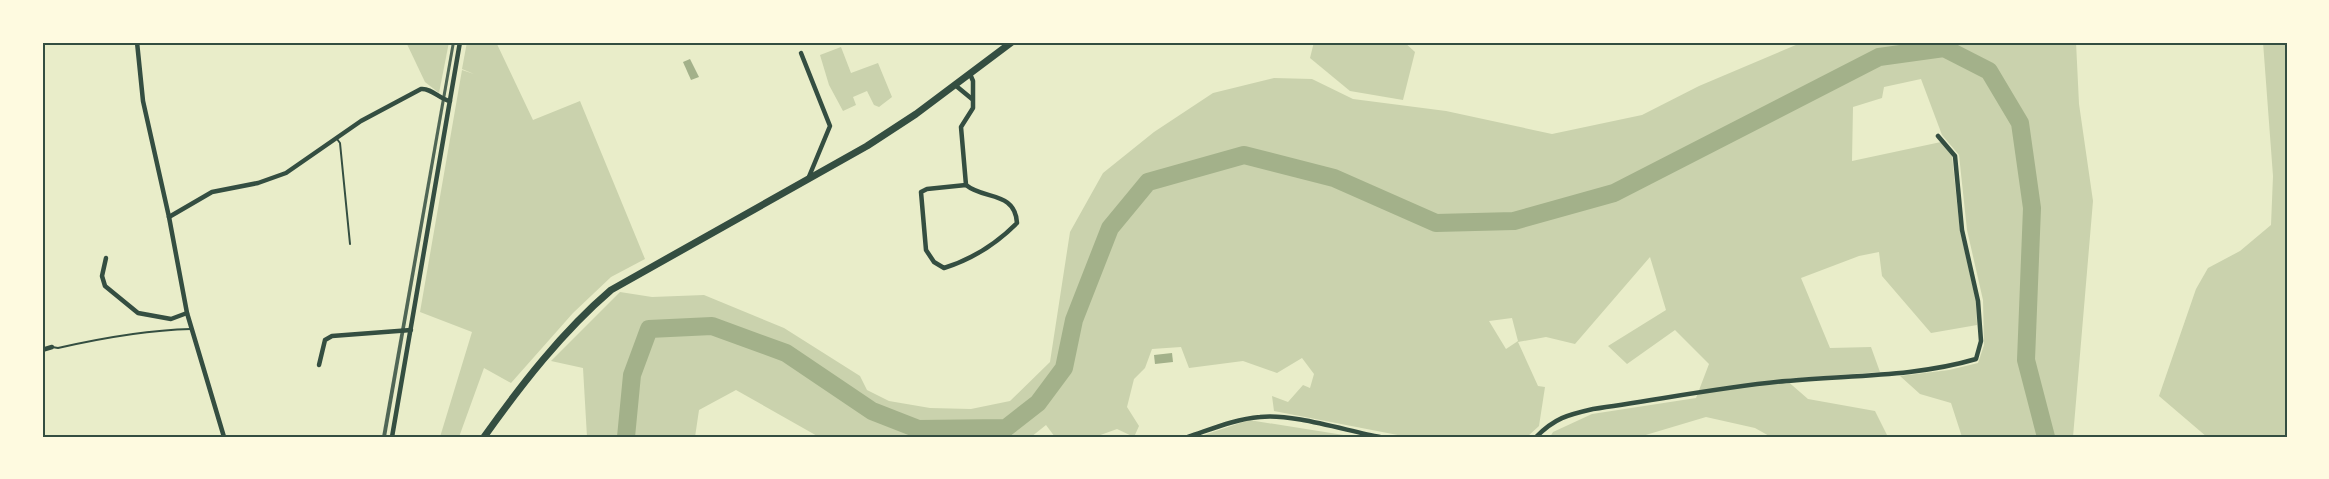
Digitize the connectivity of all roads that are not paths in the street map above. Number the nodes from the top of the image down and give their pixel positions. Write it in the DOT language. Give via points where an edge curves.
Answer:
graph roads {
  1 [pos="137,42"];
  2 [pos="460,42"];
  3 [pos="1012,42"];
  4 [pos="801,53"];
  5 [pos="970,74"];
  6 [pos="955,85"];
  7 [pos="972,99"];
  8 [pos="450,101"];
  9 [pos="1938,136"];
  10 [pos="337,139"];
  11 [pos="808,178"];
  12 [pos="966,185"];
  13 [pos="169,217"];
  14 [pos="350,244"];
  15 [pos="106,258"];
  16 [pos="187,313"];
  17 [pos="192,329"];
  18 [pos="411,330"];
  19 [pos="52,347"];
  20 [pos="42,350"];
  21 [pos="319,365"];
  22 [pos="224,437"];
  23 [pos="392,437"];
  24 [pos="484,437"];
  25 [pos="1188,437"];
  26 [pos="1380,437"];
  27 [pos="1536,437"];
  1 -- 13 [label="street" via="143,101"];
  2 -- 8 [label="street"];
  3 -- 5 [label="main road"];
  4 -- 11 [label="street" via="830,126"];
  5 -- 6 [label="main road"];
  5 -- 7 [label="street" via="974,81"];
  6 -- 7 [label="street"];
  6 -- 11 [label="main road" via="867,146"];
  7 -- 12 [label="street" via="971,112 961,127"];
  8 -- 10 [label="street" via="428,88 421,89 367,117"];
  8 -- 18 [label="street"];
  9 -- 27 [label="street" via="1955,156 1962,230 1978,301 1981,341 1976,359 1950,367 1785,381 1593,409 1562,416"];
  10 -- 13 [label="street" via="286,173 212,192"];
  10 -- 14 [label="lane"];
  11 -- 24 [label="main road" via="611,290 545,359"];
  12 -- 12 [label="street" via="921,192 926,250 944,268 964,262 1002,238 1017,222 1016,212 1008,202"];
  13 -- 16 [label="street"];
  15 -- 16 [label="street" via="102,276 105,286 138,313 171,319"];
  16 -- 17 [label="street"];
  17 -- 19 [label="lane"];
  17 -- 22 [label="street"];
  18 -- 21 [label="street" via="332,336 325,340"];
  18 -- 23 [label="street"];
  19 -- 20 [label="street"];
  25 -- 26 [label="street" via="1231,422 1278,416"];
}
